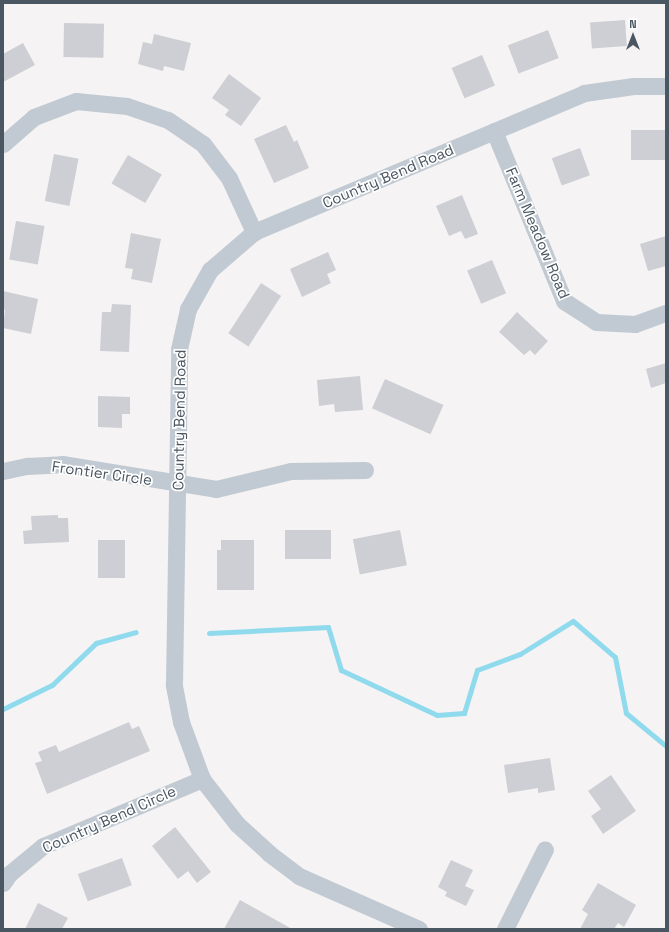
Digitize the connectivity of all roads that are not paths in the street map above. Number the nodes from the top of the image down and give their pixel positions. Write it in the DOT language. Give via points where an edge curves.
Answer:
graph roads {
  1 [pos="666,86"];
  2 [pos="494,132"];
  3 [pos="3,144"];
  4 [pos="254,232"];
  5 [pos="666,313"];
  6 [pos="365,470"];
  7 [pos="3,471"];
  8 [pos="177,485"];
  9 [pos="202,779"];
  10 [pos="544,849"];
  11 [pos="3,883"];
  12 [pos="419,929"];
  13 [pos="504,929"];
  1 -- 2 [label="street, Country Bend Road" via="634,86 584,93"];
  2 -- 4 [label="street, Country Bend Road"];
  2 -- 5 [label="street, Farm Meadow Road" via="564,301 596,322 635,324"];
  3 -- 4 [label="street" via="34,117 76,101 127,106 168,120 203,144 229,178"];
  4 -- 8 [label="street, Country Bend Road" via="210,270 188,309 179,350"];
  6 -- 8 [label="street, Frontier Circle" via="291,471 216,489"];
  7 -- 8 [label="street, Frontier Circle" via="28,466 62,464"];
  8 -- 9 [label="street, Country Bend Road" via="174,685 182,722"];
  9 -- 11 [label="street, Country Bend Circle" via="43,846 9,874"];
  9 -- 12 [label="street, Country Bend Road" via="237,824 299,876"];
  10 -- 13 [label="street"];
}
